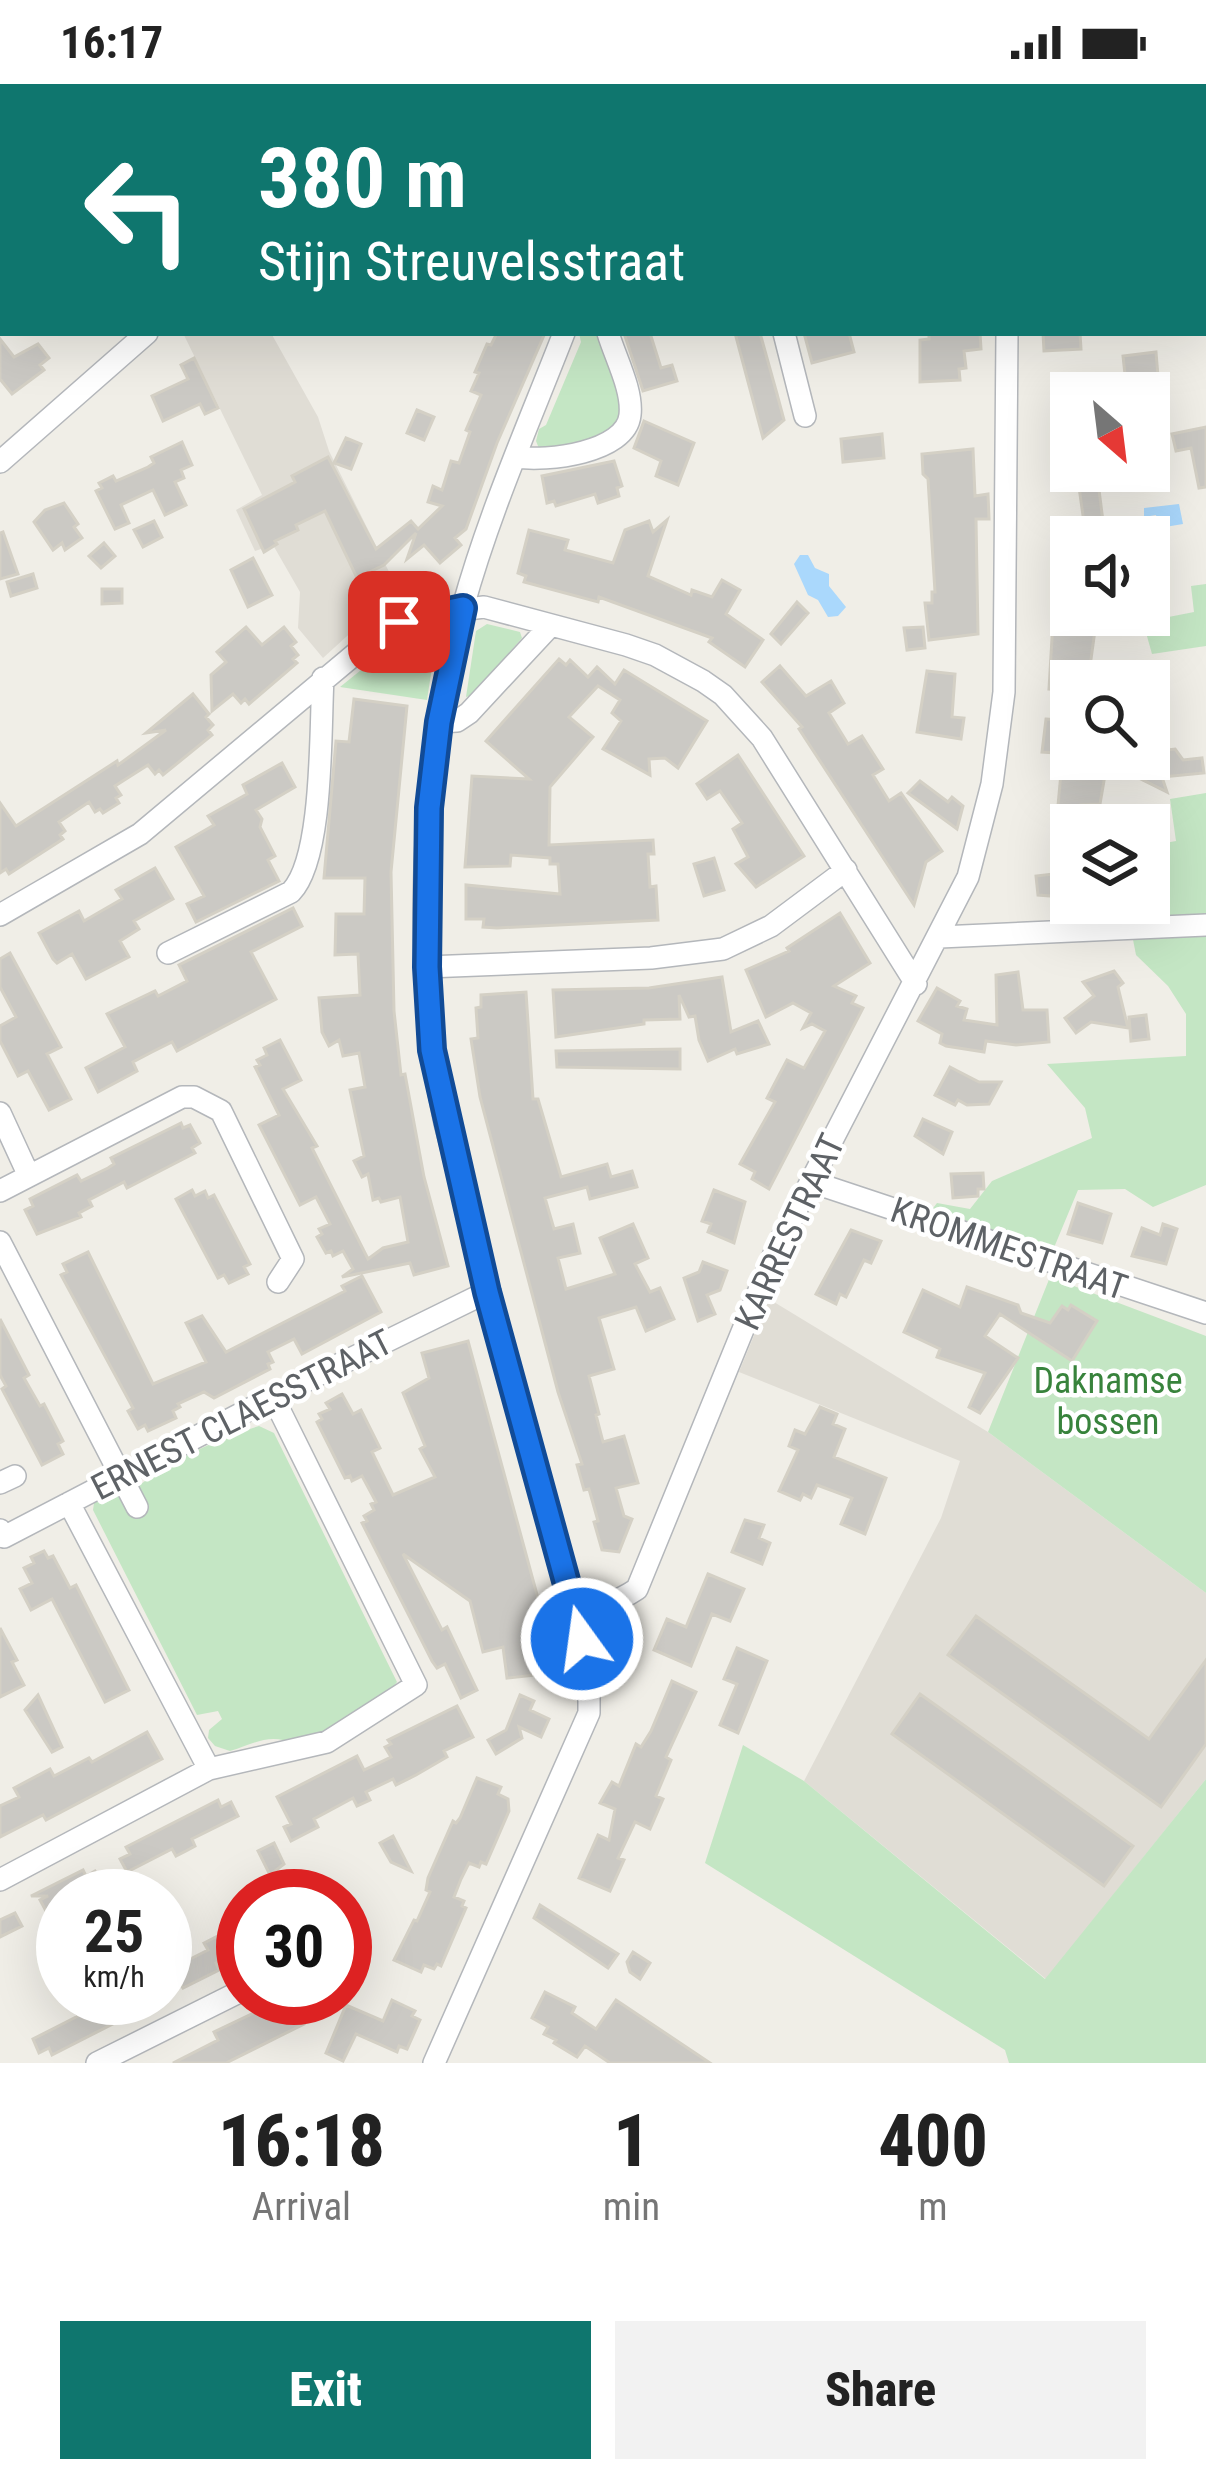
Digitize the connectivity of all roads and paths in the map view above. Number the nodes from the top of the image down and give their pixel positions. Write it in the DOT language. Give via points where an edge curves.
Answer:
graph roads {
  1 [pos="144,336"];
  2 [pos="563,336"];
  3 [pos="609,336"];
  4 [pos="785,336"];
  5 [pos="1007,336"];
  6 [pos="805,416"];
  7 [pos="515,457"];
  8 [pos="0,463"];
  9 [pos="463,608"];
  10 [pos="550,626"];
  11 [pos="323,678"];
  12 [pos="439,722"];
  13 [pos="846,870"];
  14 [pos="0,915"];
  15 [pos="1206,925"];
  16 [pos="940,938"];
  17 [pos="168,953"];
  18 [pos="427,967"];
  19 [pos="916,984"];
  20 [pos="0,1113"];
  21 [pos="29,1175"];
  22 [pos="812,1182"];
  23 [pos="0,1190"];
  24 [pos="0,1242"];
  25 [pos="278,1282"];
  26 [pos="487,1292"];
  27 [pos="1206,1313"];
  28 [pos="273,1397"];
  29 [pos="121,1476"];
  30 [pos="69,1503"];
  31 [pos="137,1508"];
  32 [pos="0,1530"];
  33 [pos="574,1608"];
  34 [pos="209,1769"];
  35 [pos="0,1880"];
  36 [pos="216,2004"];
  37 [pos="97,2063"];
  38 [pos="434,2063"];
  1 -- 8 [label="street"];
  2 -- 7 [label="street"];
  3 -- 7 [label="street" via="631,408 620,436 560,456"];
  4 -- 6 [label="street"];
  5 -- 16 [label="street, KARRESTRAAT" via="1004,692 968,878"];
  7 -- 9 [label="street"];
  9 -- 10 [label="street"];
  9 -- 11 [label="street" via="399,622"];
  9 -- 12 [label="street"];
  10 -- 12 [label="street" via="469,713"];
  10 -- 13 [label="street" via="655,655 724,695 772,752"];
  11 -- 14 [label="street" via="140,834"];
  11 -- 17 [label="street" via="313,844 302,880"];
  12 -- 18 [label="street"];
  13 -- 18 [label="street" via="771,926 723,949"];
  13 -- 19 [label="street"];
  15 -- 16 [label="street"];
  16 -- 19 [label="street, KARRESTRAAT"];
  18 -- 26 [label="street" via="438,1087"];
  19 -- 22 [label="street, KARRESTRAAT"];
  20 -- 21 [label="street"];
  21 -- 23 [label="street"];
  21 -- 25 [label="street" via="194,1097 221,1112 293,1259"];
  22 -- 27 [label="street, KROMMESTRAAT"];
  22 -- 33 [label="street, KARRESTRAAT" via="776,1249 637,1589 596,1608"];
  24 -- 29 [label="street"];
  26 -- 28 [label="street, ERNEST CLAESSTRAAT"];
  26 -- 33 [label="street"];
  28 -- 29 [label="street, ERNEST CLAESSTRAAT"];
  28 -- 34 [label="street" via="416,1685 327,1742"];
  29 -- 30 [label="street, ERNEST CLAESSTRAAT"];
  29 -- 31 [label="street"];
  30 -- 32 [label="street, ERNEST CLAESSTRAAT" via="4,1538"];
  30 -- 34 [label="street"];
  33 -- 38 [label="street" via="590,1670 589,1713"];
  34 -- 35 [label="street"];
  36 -- 37 [label="street"];
}
